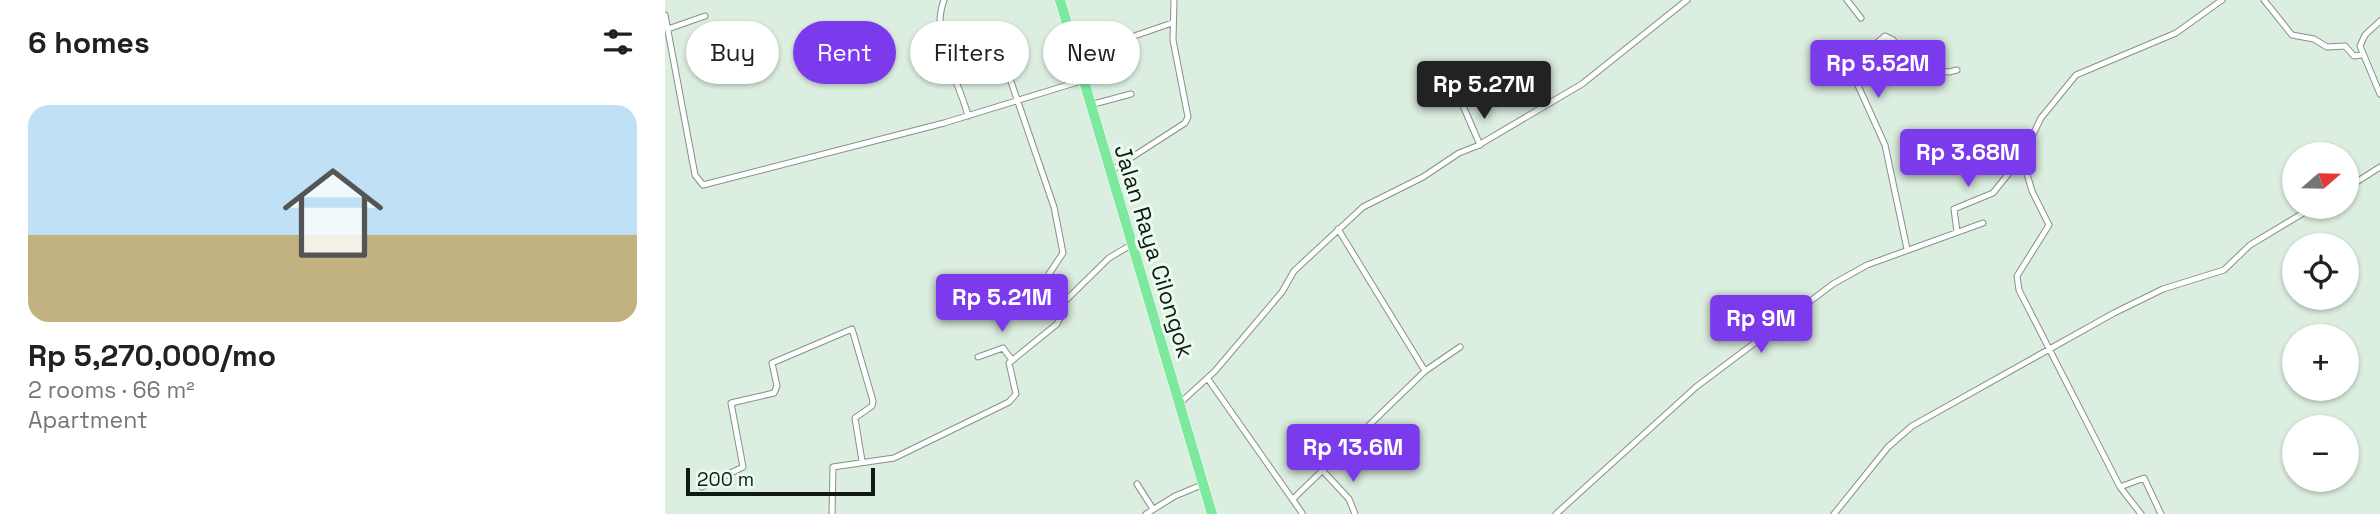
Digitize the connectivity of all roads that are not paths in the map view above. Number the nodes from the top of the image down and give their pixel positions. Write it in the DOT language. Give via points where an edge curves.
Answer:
graph roads {
  1 [pos="944,0"];
  2 [pos="1060,0"];
  3 [pos="1174,0"];
  4 [pos="1687,0"];
  5 [pos="1847,0"];
  6 [pos="2222,0"];
  7 [pos="2264,0"];
  8 [pos="665,15"];
  9 [pos="705,16"];
  10 [pos="1861,18"];
  11 [pos="1065,21"];
  12 [pos="2380,21"];
  13 [pos="1172,23"];
  14 [pos="668,29"];
  15 [pos="1140,34"];
  16 [pos="2361,55"];
  17 [pos="1957,69"];
  18 [pos="1014,84"];
  19 [pos="1069,84"];
  20 [pos="1082,84"];
  21 [pos="1131,94"];
  22 [pos="2380,94"];
  23 [pos="1020,101"];
  24 [pos="1089,106"];
  25 [pos="1464,108"];
  26 [pos="968,116"];
  27 [pos="1480,145"];
  28 [pos="2022,157"];
  29 [pos="2380,167"];
  30 [pos="1109,172"];
  31 [pos="2359,180"];
  32 [pos="2294,219"];
  33 [pos="1983,223"];
  34 [pos="1338,229"];
  35 [pos="1957,232"];
  36 [pos="1131,245"];
  37 [pos="1907,249"];
  38 [pos="1062,304"];
  39 [pos="1460,347"];
  40 [pos="2047,348"];
  41 [pos="978,357"];
  42 [pos="1012,360"];
  43 [pos="1425,371"];
  44 [pos="1208,379"];
  45 [pos="1180,403"];
  46 [pos="862,461"];
  47 [pos="1324,472"];
  48 [pos="1137,484"];
  49 [pos="1204,484"];
  50 [pos="702,486"];
  51 [pos="2120,487"];
  52 [pos="1293,499"];
  53 [pos="1153,509"];
  54 [pos="1302,513"];
  55 [pos="832,514"];
  56 [pos="1146,514"];
  57 [pos="1212,514"];
  58 [pos="1355,514"];
  59 [pos="1556,514"];
  60 [pos="1834,514"];
  61 [pos="2141,514"];
  62 [pos="2161,514"];
  1 -- 26 [label="street" via="940,33"];
  2 -- 11 [label="highway, Jalan Raya Cilongok"];
  3 -- 13 [label="street"];
  4 -- 27 [label="street" via="1581,84"];
  5 -- 10 [label="street"];
  6 -- 28 [label="street" via="2176,33 2076,75 2041,118"];
  7 -- 16 [label="street" via="2292,35 2327,47 2344,46 2354,56"];
  8 -- 14 [label="street"];
  9 -- 14 [label="street"];
  12 -- 16 [label="street" via="2365,35"];
  13 -- 15 [label="street"];
  13 -- 30 [label="street" via="1188,117"];
  14 -- 26 [label="street" via="695,175 703,185"];
  16 -- 22 [label="street"];
  17 -- 37 [label="street" via="1911,67 1885,36 1854,62 1851,70 1885,145"];
  18 -- 23 [label="street"];
  19 -- 23 [label="street"];
  20 -- 24 [label="highway, Jalan Raya Cilongok"];
  21 -- 24 [label="street"];
  23 -- 26 [label="street"];
  23 -- 38 [label="street" via="1054,207 1063,256 1049,274"];
  24 -- 30 [label="highway, Jalan Raya Cilongok"];
  25 -- 27 [label="street"];
  27 -- 34 [label="street" via="1363,207"];
  28 -- 35 [label="street" via="1993,193 1954,209"];
  28 -- 40 [label="street" via="2049,225 2016,283"];
  29 -- 31 [label="street"];
  30 -- 36 [label="highway, Jalan Raya Cilongok"];
  32 -- 40 [label="street" via="2250,246 2224,270 2163,289"];
  33 -- 35 [label="street"];
  34 -- 43 [label="street"];
  34 -- 44 [label="street" via="1294,271 1282,292"];
  35 -- 37 [label="street"];
  36 -- 38 [label="street" via="1109,258"];
  36 -- 45 [label="highway, Jalan Raya Cilongok"];
  37 -- 59 [label="street" via="1841,279 1696,387"];
  38 -- 42 [label="street" via="1057,324"];
  39 -- 43 [label="street"];
  40 -- 51 [label="street"];
  40 -- 60 [label="street" via="1912,426 1888,447"];
  41 -- 42 [label="street" via="1003,348"];
  42 -- 46 [label="street" via="1009,366 1016,394 1009,402 894,458"];
  43 -- 47 [label="street"];
  44 -- 45 [label="street"];
  44 -- 52 [label="street"];
  45 -- 49 [label="highway, Jalan Raya Cilongok"];
  46 -- 50 [label="street" via="855,418 873,401 852,329 772,363 775,393 731,403 743,467"];
  46 -- 55 [label="street" via="832,468"];
  47 -- 52 [label="street"];
  47 -- 58 [label="street" via="1349,499"];
  48 -- 53 [label="street"];
  49 -- 53 [label="street"];
  49 -- 57 [label="highway, Jalan Raya Cilongok"];
  51 -- 61 [label="street"];
  51 -- 62 [label="street" via="2144,478"];
  52 -- 54 [label="street"];
  53 -- 56 [label="street"];
}
